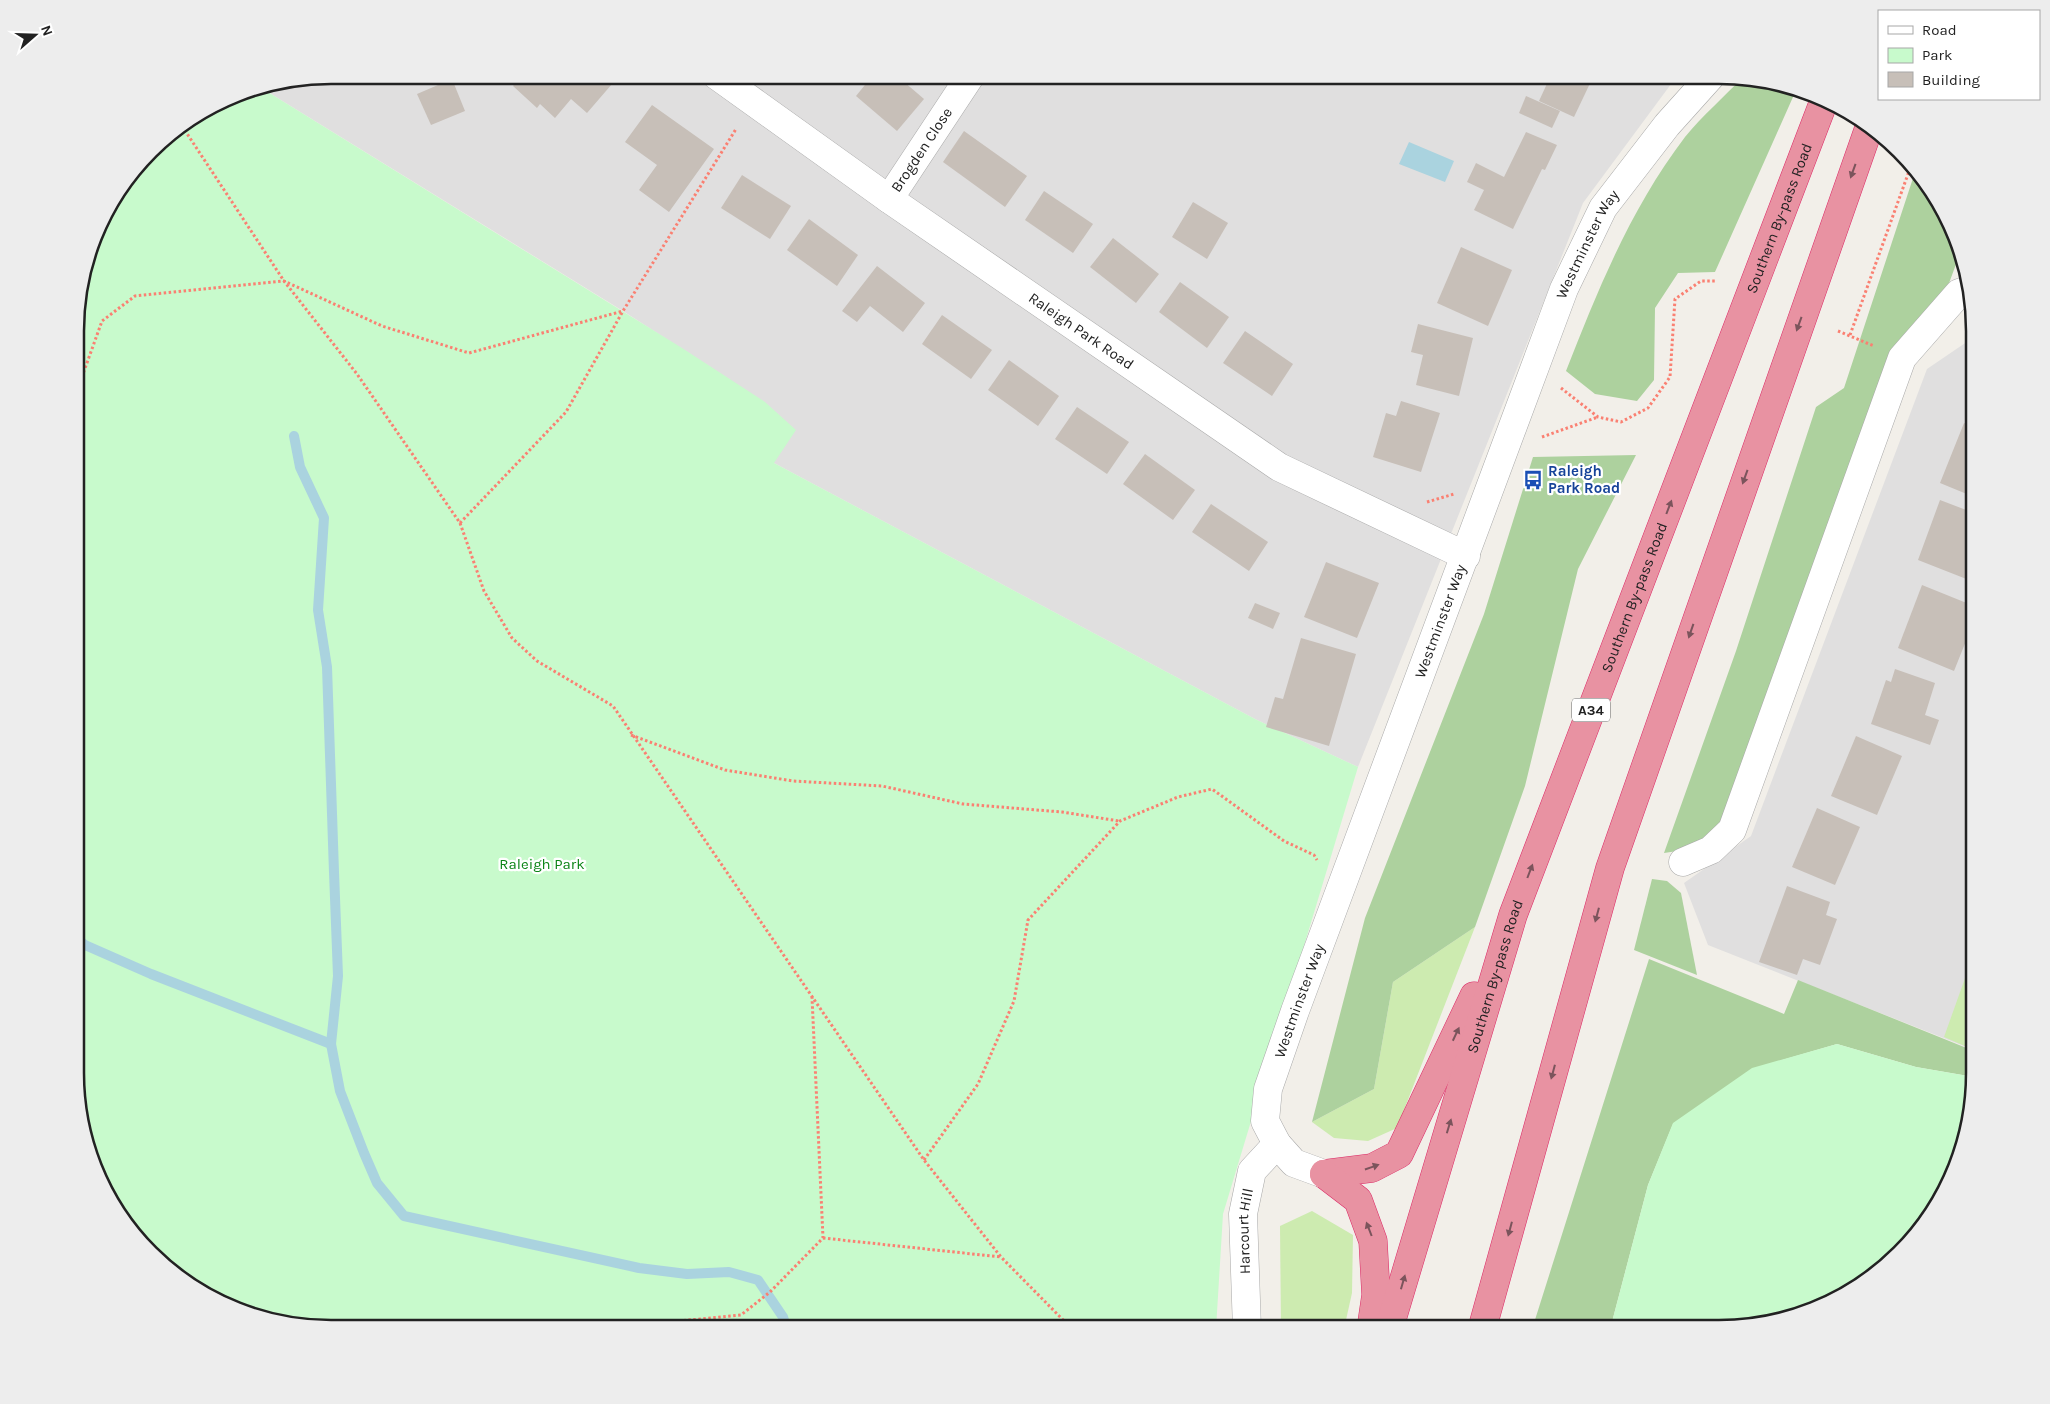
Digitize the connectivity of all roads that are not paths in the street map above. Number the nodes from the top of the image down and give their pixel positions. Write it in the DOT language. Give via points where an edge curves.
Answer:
graph roads {
  1 [pos="728,84"];
  2 [pos="965,84"];
  3 [pos="1704,84"];
  4 [pos="1822,106"];
  5 [pos="1867,133"];
  6 [pos="889,199"];
  7 [pos="1963,292"];
  8 [pos="1466,556"];
  9 [pos="1683,862"];
  10 [pos="1513,916"];
  11 [pos="1277,1144"];
  12 [pos="1324,1174"];
  13 [pos="1248,1320"];
  14 [pos="1372,1320"];
  15 [pos="1392,1320"];
  16 [pos="1486,1320"];
  1 -- 6 [label="street, Raleigh Park Road"];
  2 -- 6 [label="street, Brogden Close"];
  3 -- 8 [label="street, Westminster Way" via="1667,125 1603,208 1564,289"];
  10 -- 4 [label="highway, Southern By-pass Road / A34, one-way"];
  5 -- 16 [label="highway, one-way" via="1610,868"];
  6 -- 8 [label="street, Raleigh Park Road" via="1279,467"];
  7 -- 9 [label="street" via="1902,358 1732,830 1711,850"];
  8 -- 11 [label="street, Westminster Way" via="1268,1089 1265,1121"];
  12 -- 10 [label="highway, one-way" via="1372,1168 1399,1154"];
  15 -- 10 [label="highway, Southern By-pass Road / A34, one-way"];
  11 -- 12 [label="street, Westminster Way" via="1294,1163"];
  11 -- 13 [label="street, Harcourt Hill" via="1252,1171 1243,1214"];
  14 -- 12 [label="highway, one-way" via="1376,1295 1373,1241 1358,1200"];
}
